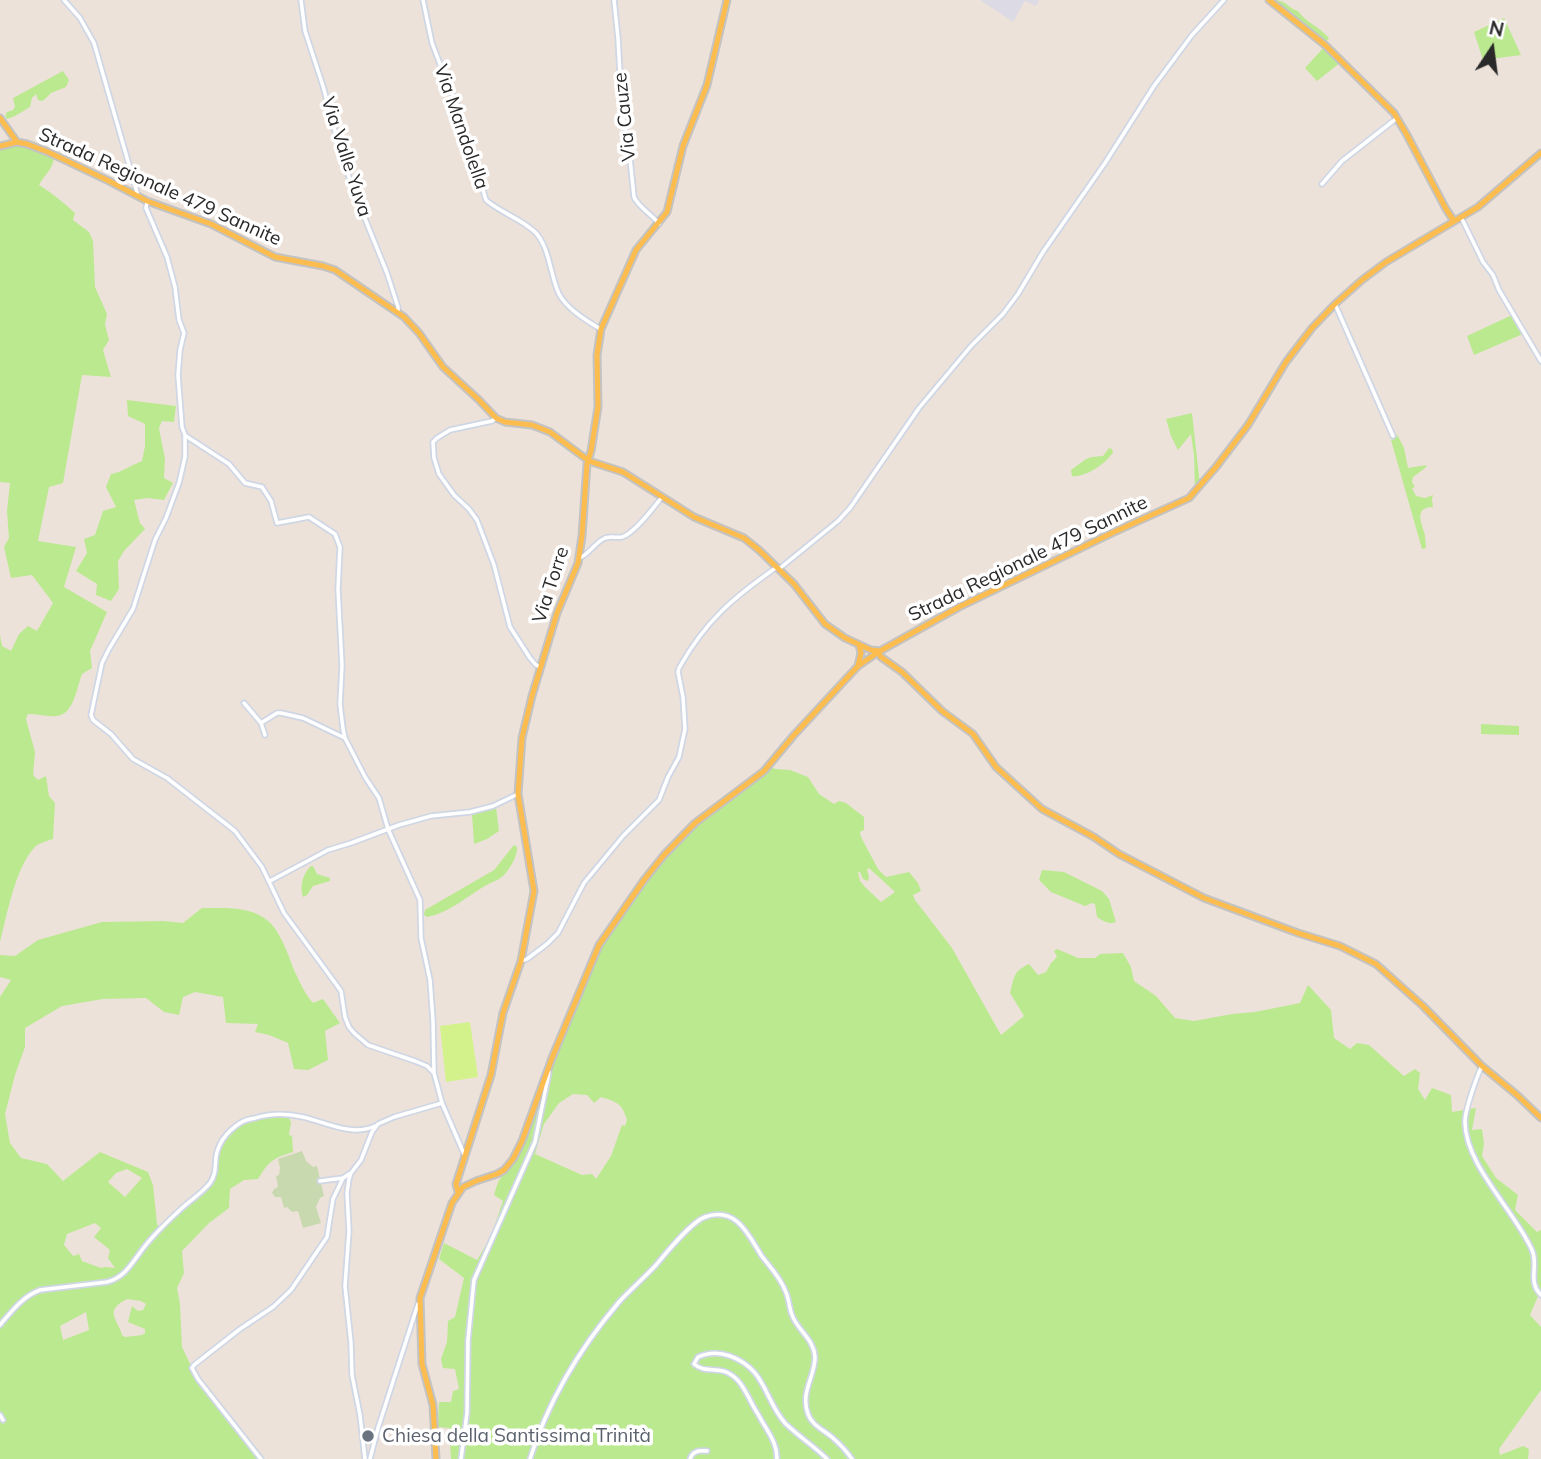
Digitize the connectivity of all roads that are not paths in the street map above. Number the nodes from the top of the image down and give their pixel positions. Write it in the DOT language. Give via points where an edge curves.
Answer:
graph roads {
  1 [pos="64,0"];
  2 [pos="301,0"];
  3 [pos="423,0"];
  4 [pos="614,0"];
  5 [pos="727,0"];
  6 [pos="1224,0"];
  7 [pos="1269,0"];
  8 [pos="0,118"];
  9 [pos="1396,118"];
  10 [pos="17,142"];
  11 [pos="0,146"];
  12 [pos="1541,153"];
  13 [pos="1322,184"];
  14 [pos="137,196"];
  15 [pos="147,201"];
  16 [pos="1461,216"];
  17 [pos="1454,221"];
  18 [pos="659,224"];
  19 [pos="1335,304"];
  20 [pos="398,312"];
  21 [pos="601,329"];
  22 [pos="1541,361"];
  23 [pos="496,418"];
  24 [pos="185,435"];
  25 [pos="1393,436"];
  26 [pos="589,461"];
  27 [pos="662,497"];
  28 [pos="579,559"];
  29 [pos="778,568"];
  30 [pos="859,644"];
  31 [pos="877,651"];
  32 [pos="858,666"];
  33 [pos="541,668"];
  34 [pos="244,703"];
  35 [pos="261,723"];
  36 [pos="265,735"];
  37 [pos="345,738"];
  38 [pos="518,794"];
  39 [pos="388,829"];
  40 [pos="270,881"];
  41 [pos="521,961"];
  42 [pos="1482,1066"];
  43 [pos="547,1070"];
  44 [pos="435,1073"];
  45 [pos="442,1103"];
  46 [pos="1541,1118"];
  47 [pos="375,1126"];
  48 [pos="465,1156"];
  49 [pos="351,1173"];
  50 [pos="343,1178"];
  51 [pos="320,1181"];
  52 [pos="458,1192"];
  53 [pos="1541,1295"];
  54 [pos="420,1298"];
  55 [pos="0,1325"];
  56 [pos="0,1415"];
  57 [pos="3,1420"];
  58 [pos="707,1451"];
  59 [pos="261,1459"];
  60 [pos="368,1459"];
  61 [pos="436,1459"];
  62 [pos="461,1459"];
  63 [pos="530,1459"];
  64 [pos="690,1459"];
  65 [pos="778,1459"];
  66 [pos="827,1459"];
  67 [pos="852,1459"];
  1 -- 14 [label="street" via="94,43"];
  2 -- 20 [label="street, Via Valle Yuva" via="305,31 348,176"];
  3 -- 21 [label="street, Via Mandolella" via="436,55 458,107 486,200 535,233 563,299"];
  4 -- 18 [label="street, Via Cauze" via="634,197"];
  5 -- 18 [label="main road, Via Torre" via="708,85 683,146 667,212"];
  6 -- 29 [label="street" via="1192,34 1154,87 1003,314 919,408 850,508"];
  7 -- 9 [label="main road" via="1325,45"];
  8 -- 10 [label="main road"];
  9 -- 13 [label="street" via="1342,161"];
  9 -- 17 [label="main road"];
  10 -- 11 [label="main road, Strada Regionale 479 Sannite"];
  10 -- 14 [label="main road, Strada Regionale 479 Sannite" via="48,152"];
  12 -- 16 [label="main road, Strada Regionale 479 Sannite"];
  14 -- 15 [label="main road, Strada Regionale 479 Sannite"];
  15 -- 20 [label="main road, Strada Regionale 479 Sannite" via="211,223 275,257 335,270"];
  15 -- 24 [label="street" via="167,257 184,333 178,375"];
  16 -- 17 [label="main road, Strada Regionale 479 Sannite"];
  16 -- 22 [label="street"];
  17 -- 19 [label="main road, Strada Regionale 479 Sannite" via="1386,262"];
  18 -- 21 [label="main road, Via Torre" via="636,250"];
  19 -- 25 [label="street"];
  19 -- 31 [label="main road, Strada Regionale 479 Sannite" via="1286,362 1258,410 1197,492"];
  20 -- 23 [label="main road, Strada Regionale 479 Sannite" via="443,367"];
  21 -- 26 [label="main road, Via Torre" via="598,407"];
  23 -- 26 [label="main road" via="545,429"];
  23 -- 33 [label="street" via="437,438 433,458 439,474 477,520 510,627"];
  24 -- 37 [label="street" via="229,464 245,483 262,487 277,523 309,517 337,537 341,554 340,704"];
  24 -- 40 [label="street" via="183,469 175,496 133,609 102,663 91,715 133,759 167,778 235,831"];
  26 -- 27 [label="main road" via="623,472"];
  26 -- 28 [label="main road, Via Torre"];
  27 -- 28 [label="street" via="627,535 602,540"];
  27 -- 29 [label="main road" via="694,517 744,538"];
  28 -- 33 [label="main road, Via Torre"];
  29 -- 30 [label="main road" via="825,624"];
  29 -- 41 [label="street" via="733,600 702,631 679,668 685,729 680,754 659,800 584,883 558,933"];
  30 -- 31 [label="main road"];
  30 -- 32 [label="main road"];
  31 -- 32 [label="main road, Strada Regionale 479 Sannite"];
  31 -- 42 [label="main road" via="974,734 996,767 1042,809 1204,898 1338,945 1376,964"];
  32 -- 43 [label="main road, Strada Regionale 479 Sannite" via="768,767 695,823 644,880 599,945"];
  33 -- 38 [label="main road, Via Torre" via="524,724"];
  34 -- 35 [label="street"];
  35 -- 36 [label="street"];
  35 -- 37 [label="street" via="281,713"];
  37 -- 39 [label="street" via="379,798"];
  38 -- 39 [label="street" via="493,806 430,816"];
  38 -- 41 [label="main road, Via Torre" via="534,891"];
  39 -- 40 [label="street" via="328,850"];
  39 -- 44 [label="street" via="420,900"];
  40 -- 44 [label="street" via="284,913 341,991 345,1017 354,1033 368,1045"];
  41 -- 48 [label="main road, Via Torre"];
  42 -- 46 [label="main road"];
  42 -- 53 [label="street" via="1464,1121 1469,1147 1531,1247 1535,1290"];
  43 -- 52 [label="main road, Strada Regionale 479 Sannite" via="513,1159 498,1174"];
  43 -- 62 [label="street" via="535,1142 474,1280"];
  44 -- 45 [label="street"];
  45 -- 47 [label="street"];
  45 -- 48 [label="street"];
  47 -- 49 [label="street"];
  47 -- 55 [label="street" via="353,1130 279,1114 241,1122 220,1144 209,1184 165,1223 123,1274 107,1282 34,1292"];
  48 -- 52 [label="main road, Via Torre"];
  49 -- 50 [label="street"];
  49 -- 60 [label="street" via="345,1286 352,1375"];
  50 -- 51 [label="street"];
  50 -- 59 [label="street" via="333,1199 327,1237 291,1290 192,1368"];
  52 -- 54 [label="main road, Via Torre"];
  54 -- 60 [label="street"];
  54 -- 61 [label="main road, Via Torre" via="422,1364 433,1405"];
  56 -- 57 [label="street"];
  58 -- 64 [label="street" via="695,1452"];
  63 -- 67 [label="street" via="549,1409 603,1322 685,1232 713,1215 724,1215 742,1225 784,1287 797,1326 809,1339 815,1356 807,1385 807,1412"];
  65 -- 66 [label="street" via="775,1444 740,1383 724,1371 698,1367 694,1364 698,1357 724,1354 751,1368 783,1420"];
}
